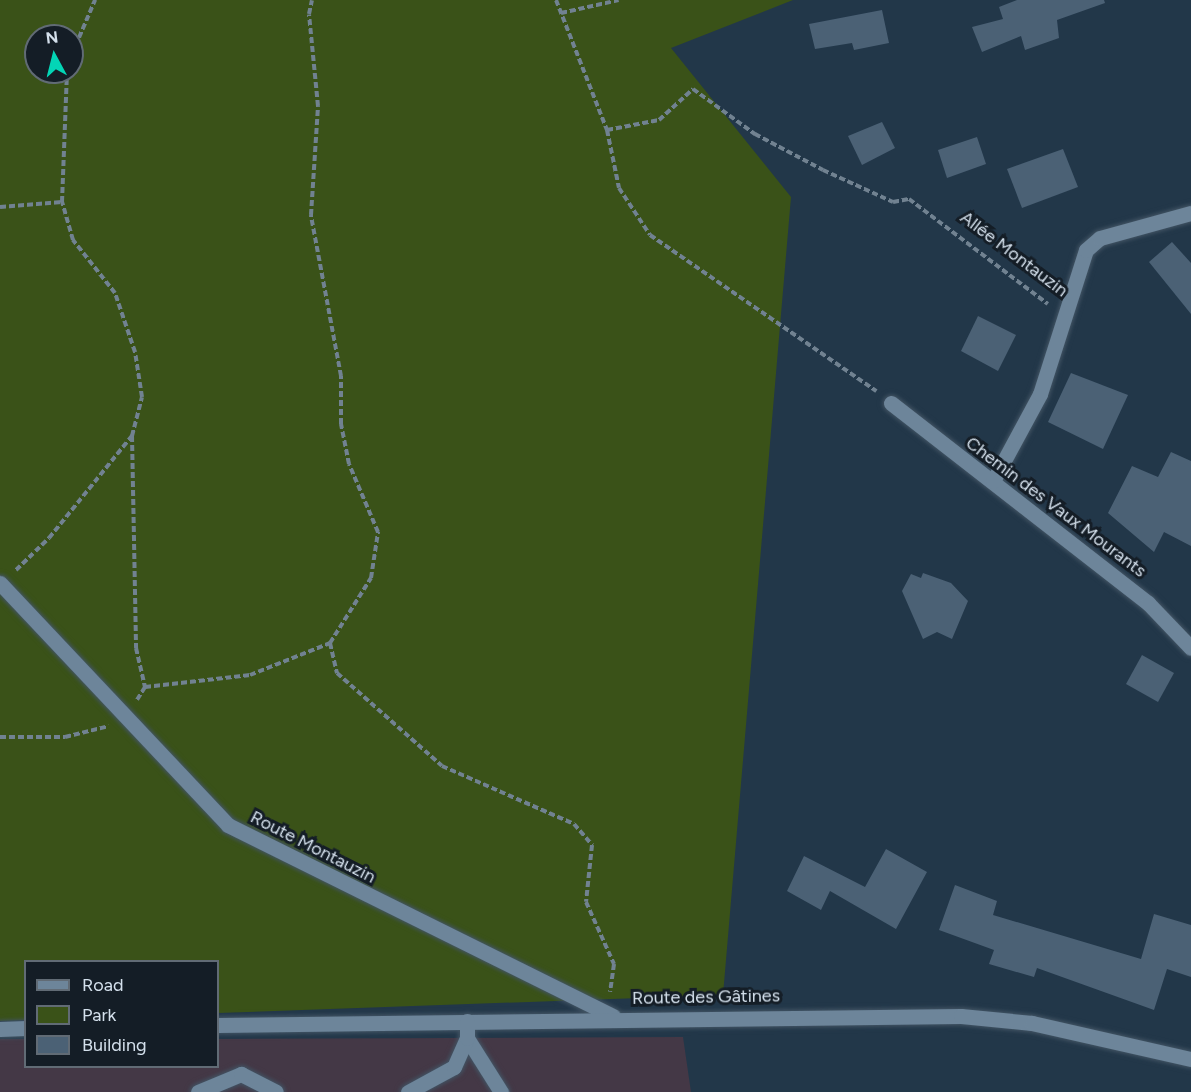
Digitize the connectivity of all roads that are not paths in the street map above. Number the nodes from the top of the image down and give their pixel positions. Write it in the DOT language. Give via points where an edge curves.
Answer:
graph roads {
  1 [pos="1191,213"];
  2 [pos="891,403"];
  3 [pos="993,481"];
  4 [pos="0,584"];
  5 [pos="1191,648"];
  6 [pos="616,1018"];
  7 [pos="467,1021"];
  8 [pos="219,1025"];
  9 [pos="24,1028"];
  10 [pos="0,1029"];
  11 [pos="467,1038"];
  12 [pos="1191,1059"];
  13 [pos="198,1092"];
  14 [pos="276,1092"];
  15 [pos="408,1092"];
  16 [pos="501,1092"];
  1 -- 3 [label="street, Allée Montauzin" via="1166,216 1093,244 1073,278 1068,318 1040,394"];
  2 -- 3 [label="street, Chemin des Vaux Mourants"];
  3 -- 5 [label="street, Chemin des Vaux Mourants" via="1148,603"];
  4 -- 6 [label="street, Route Montauzin" via="228,825 258,844"];
  6 -- 7 [label="street, Route des Gâtines"];
  6 -- 12 [label="street, Route des Gâtines" via="961,1016 1032,1023"];
  7 -- 8 [label="street, Route des Gâtines"];
  7 -- 11 [label="street"];
  9 -- 10 [label="street"];
  11 -- 15 [label="street" via="454,1067"];
  11 -- 16 [label="street"];
  13 -- 14 [label="street" via="241,1074"];
}
